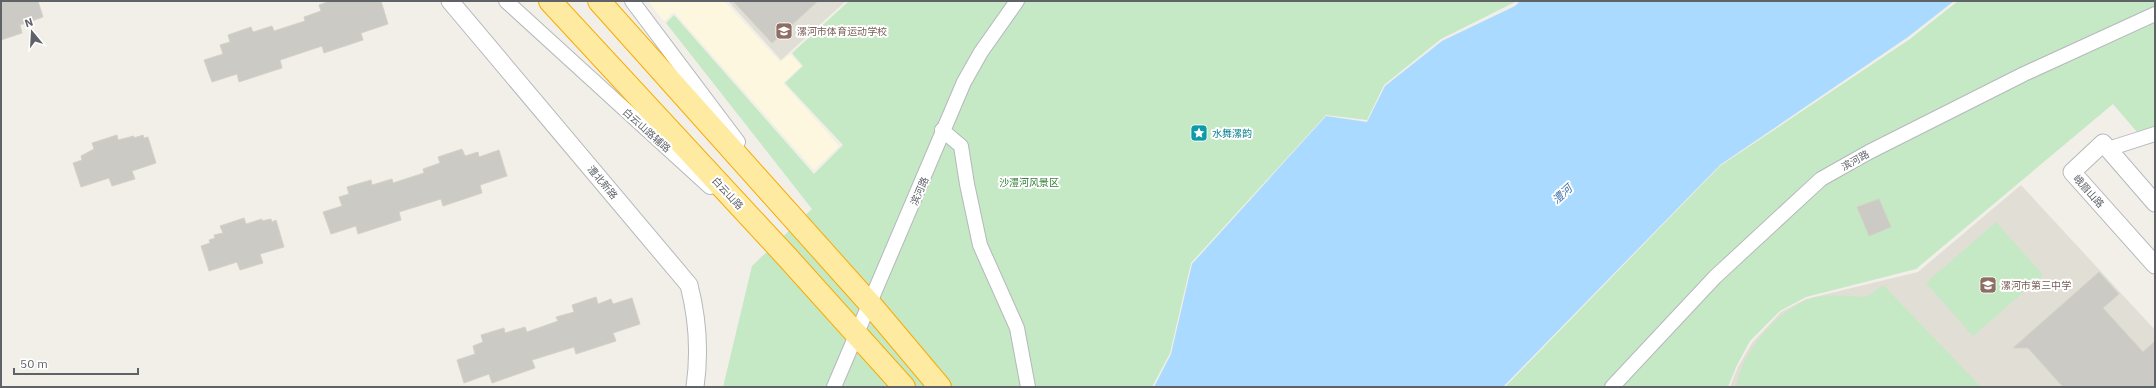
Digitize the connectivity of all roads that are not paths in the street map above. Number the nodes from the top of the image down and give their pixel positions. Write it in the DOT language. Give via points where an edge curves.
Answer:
graph roads {
  1 [pos="450,1"];
  2 [pos="506,1"];
  3 [pos="550,1"];
  4 [pos="598,1"];
  5 [pos="632,1"];
  6 [pos="1017,1"];
  7 [pos="2155,14"];
  8 [pos="942,130"];
  9 [pos="2155,134"];
  10 [pos="2108,149"];
  11 [pos="2155,203"];
  12 [pos="804,230"];
  13 [pos="788,258"];
  14 [pos="2155,265"];
  15 [pos="871,305"];
  16 [pos="858,335"];
  17 [pos="937,383"];
  18 [pos="695,387"];
  19 [pos="834,387"];
  20 [pos="904,387"];
  21 [pos="1028,387"];
  22 [pos="1612,387"];
  1 -- 18 [label="street, 澧北新路" via="689,285 697,321 699,358"];
  2 -- 13 [label="street, 白云山路辅路"];
  3 -- 13 [label="highway, 白云山路"];
  4 -- 12 [label="highway"];
  5 -- 12 [label="street"];
  6 -- 8 [label="street, 滨河路" via="981,52"];
  7 -- 22 [label="street, 滨河路" via="2017,78 1869,152 1821,179 1715,277"];
  8 -- 15 [label="street, 滨河路" via="930,167"];
  8 -- 21 [label="street" via="961,146 980,245 1018,328"];
  9 -- 10 [label="street"];
  10 -- 11 [label="street"];
  10 -- 14 [label="street, 峨眉山路" via="2103,143 2072,172"];
  12 -- 15 [label="highway"];
  13 -- 16 [label="highway, 白云山路"];
  15 -- 16 [label="street, 滨河路"];
  15 -- 17 [label="highway"];
  16 -- 19 [label="street, 滨河路"];
  16 -- 20 [label="highway, 白云山路"];
}
